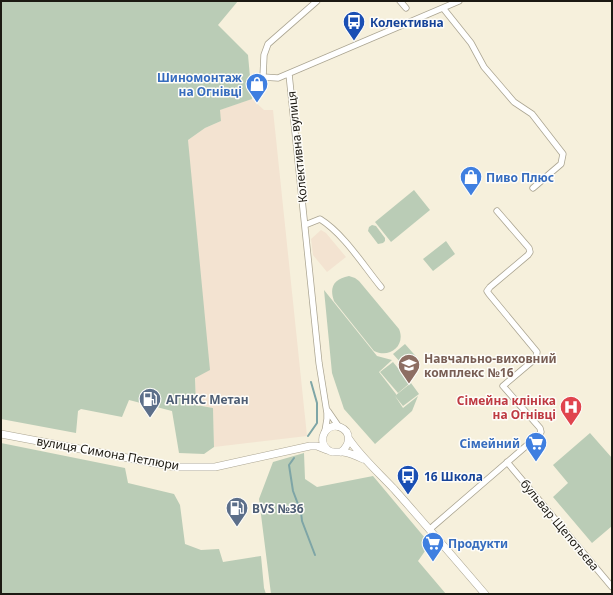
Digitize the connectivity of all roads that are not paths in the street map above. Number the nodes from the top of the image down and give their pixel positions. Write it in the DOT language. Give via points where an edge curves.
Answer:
graph roads {
  1 [pos="317,1"];
  2 [pos="400,1"];
  3 [pos="459,1"];
  4 [pos="406,8"];
  5 [pos="443,8"];
  6 [pos="289,74"];
  7 [pos="533,188"];
  8 [pos="497,211"];
  9 [pos="305,225"];
  10 [pos="381,287"];
  11 [pos="325,405"];
  12 [pos="339,427"];
  13 [pos="1,434"];
  14 [pos="324,434"];
  15 [pos="349,439"];
  16 [pos="310,446"];
  17 [pos="327,450"];
  18 [pos="341,452"];
  19 [pos="507,462"];
  20 [pos="380,473"];
  21 [pos="430,529"];
  22 [pos="612,587"];
  23 [pos="485,594"];
  1 -- 6 [label="street" via="265,48 263,77 278,78"];
  2 -- 4 [label="street"];
  3 -- 5 [label="street, Колективна вулиця"];
  5 -- 6 [label="street, Колективна вулиця"];
  5 -- 7 [label="street" via="471,43 484,67 514,102 532,114 563,154 560,164"];
  6 -- 9 [label="street, Колективна вулиця"];
  8 -- 19 [label="street" via="530,252 488,291 538,355 503,386 541,432"];
  9 -- 10 [label="street" via="320,219 328,224"];
  9 -- 11 [label="street, Колективна вулиця"];
  11 -- 12 [label="street, Колективна вулиця"];
  11 -- 14 [label="street, Колективна вулиця" via="327,419"];
  12 -- 14 [label="street" via="329,428"];
  12 -- 15 [label="street" via="346,432"];
  13 -- 16 [label="street, вулиця Симона Петлюри" via="174,467 215,467"];
  14 -- 16 [label="street, вулиця Симона Петлюри"];
  14 -- 17 [label="street" via="323,443"];
  15 -- 18 [label="street"];
  15 -- 20 [label="street"];
  16 -- 17 [label="street, вулиця Симона Петлюри"];
  17 -- 18 [label="street"];
  18 -- 20 [label="street" via="356,455"];
  19 -- 21 [label="street"];
  19 -- 22 [label="street, бульвар Щепотьєва"];
  20 -- 21 [label="street"];
  21 -- 23 [label="street"];
}
